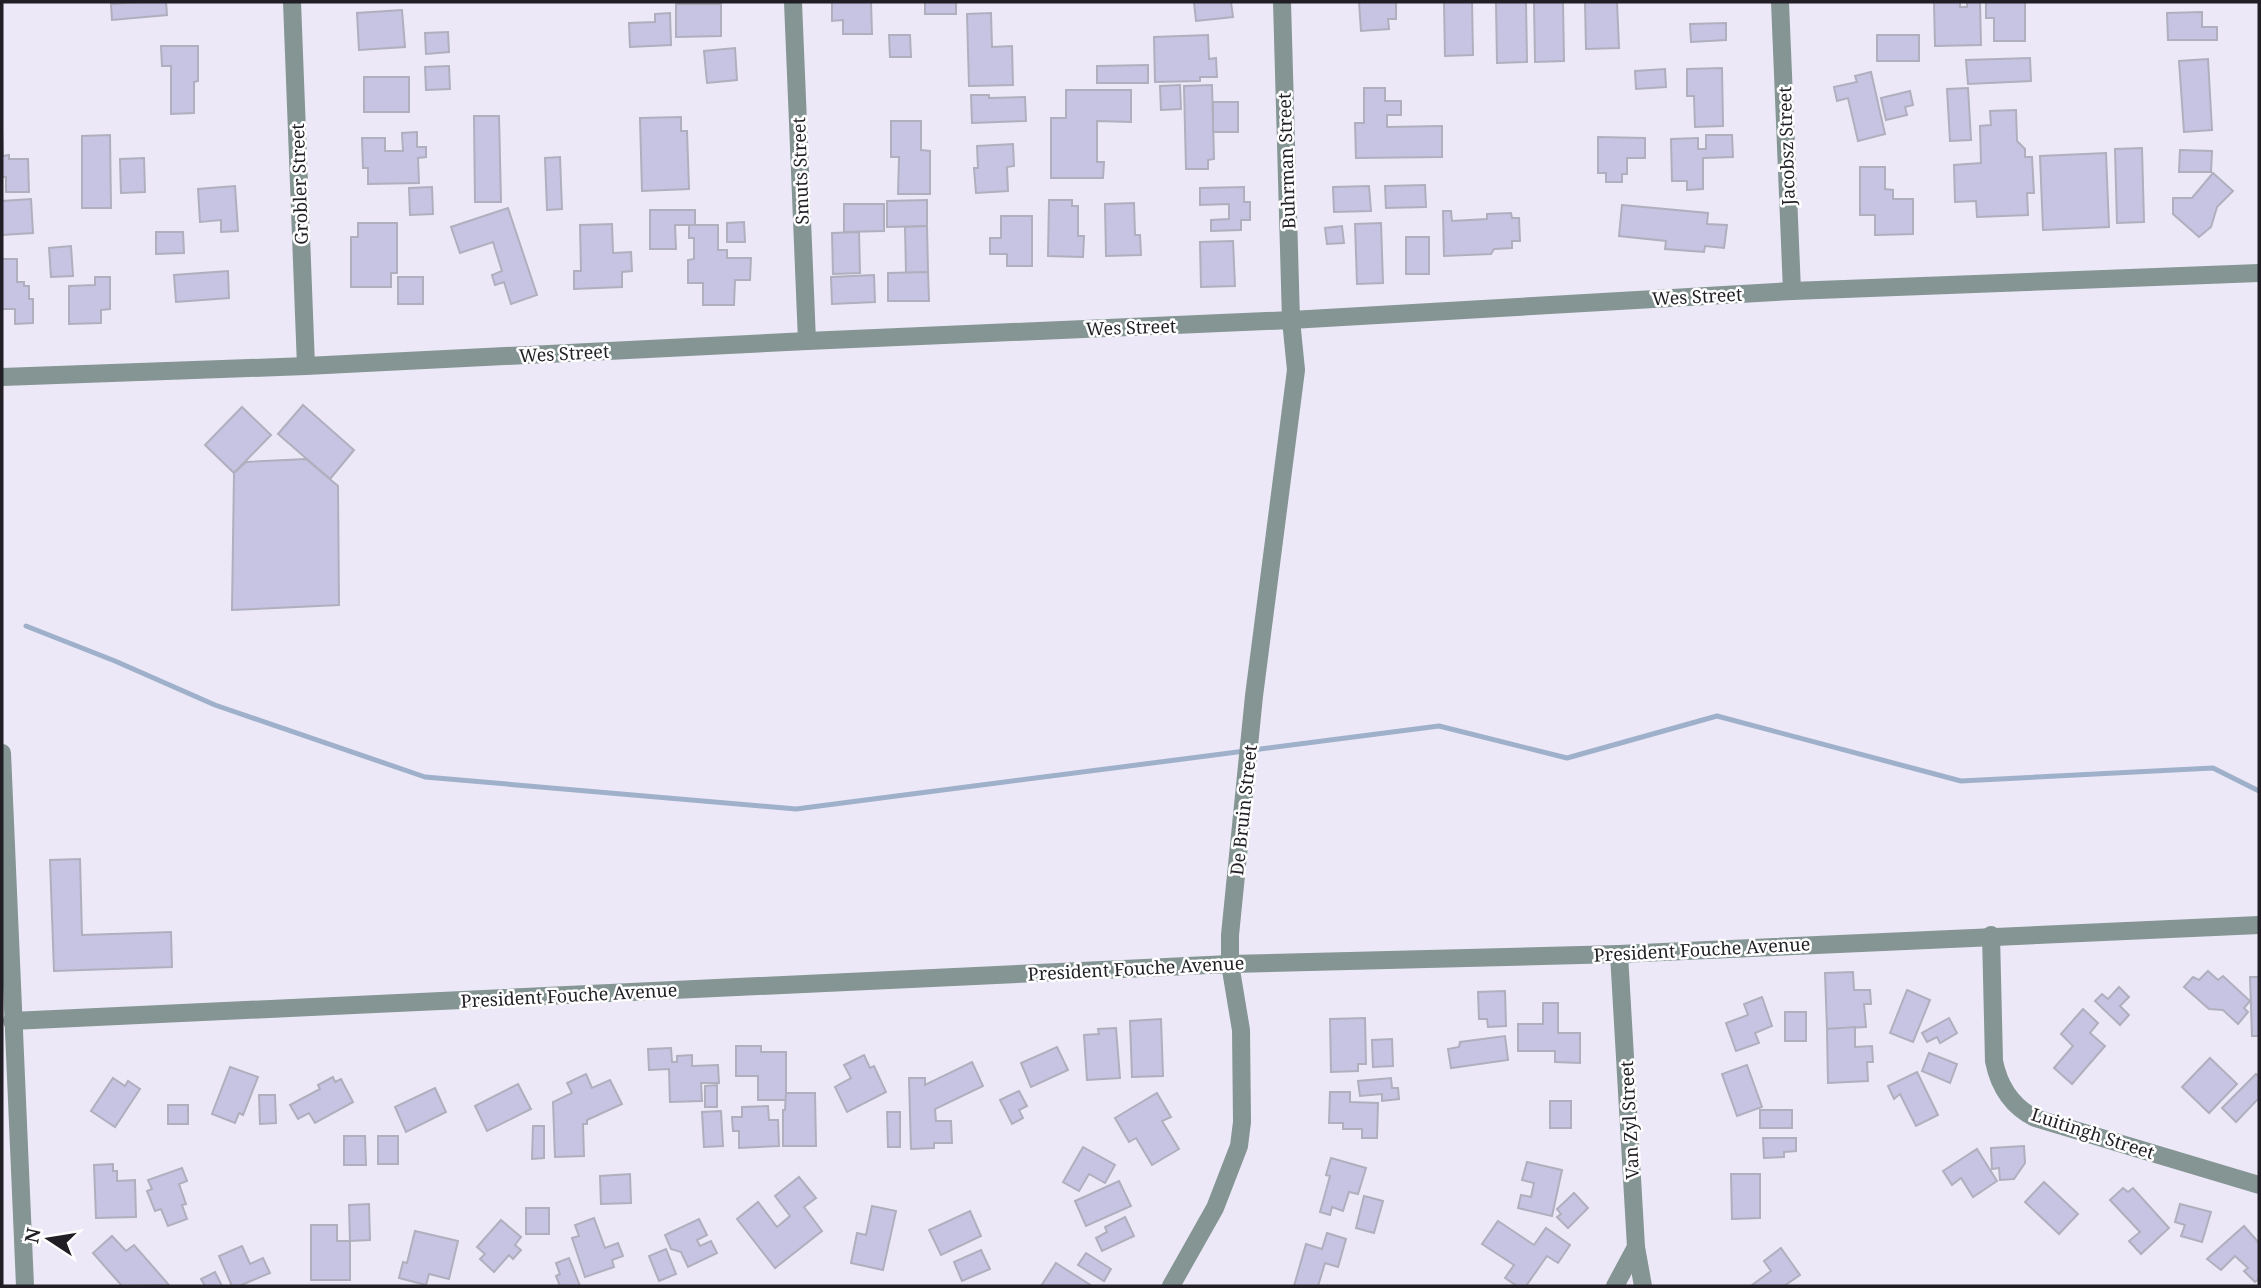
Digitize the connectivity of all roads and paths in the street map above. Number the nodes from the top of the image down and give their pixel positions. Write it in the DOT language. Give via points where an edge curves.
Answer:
graph roads {
  1 [pos="292,2"];
  2 [pos="793,2"];
  3 [pos="1282,2"];
  4 [pos="1780,2"];
  5 [pos="2259,273"];
  6 [pos="1792,291"];
  7 [pos="1291,320"];
  8 [pos="807,341"];
  9 [pos="306,366"];
  10 [pos="2,377"];
  11 [pos="2,753"];
  12 [pos="2259,925"];
  13 [pos="1991,935"];
  14 [pos="1619,954"];
  15 [pos="1230,964"];
  16 [pos="12,1021"];
  17 [pos="2259,1185"];
  18 [pos="1636,1247"];
  19 [pos="25,1286"];
  20 [pos="1171,1286"];
  21 [pos="1615,1286"];
  22 [pos="1643,1286"];
  1 -- 9 [label="street, Grobler Street"];
  2 -- 8 [label="street, Smuts Street"];
  3 -- 7 [label="street, Buhrman Street"];
  4 -- 6 [label="street, Jacobsz Street"];
  5 -- 6 [label="street, Wes Street"];
  6 -- 7 [label="street, Wes Street"];
  7 -- 8 [label="street, Wes Street"];
  7 -- 15 [label="street, De Bruin Street" via="1296,370 1251,732"];
  8 -- 9 [label="street, Wes Street"];
  9 -- 10 [label="street, Wes Street"];
  11 -- 16 [label="street"];
  12 -- 13 [label="street, President Fouche Avenue"];
  13 -- 14 [label="street, President Fouche Avenue"];
  13 -- 17 [label="street, Luitingh Street" via="1994,1061 2012,1102 2035,1118"];
  14 -- 15 [label="street, President Fouche Avenue"];
  14 -- 18 [label="street, Van Zyl Street"];
  15 -- 16 [label="street, President Fouche Avenue"];
  15 -- 20 [label="street, De Bruin Street" via="1241,1030 1239,1146 1215,1208"];
  16 -- 19 [label="street"];
  18 -- 21 [label="street"];
  18 -- 22 [label="street, Van Zyl Street"];
}
